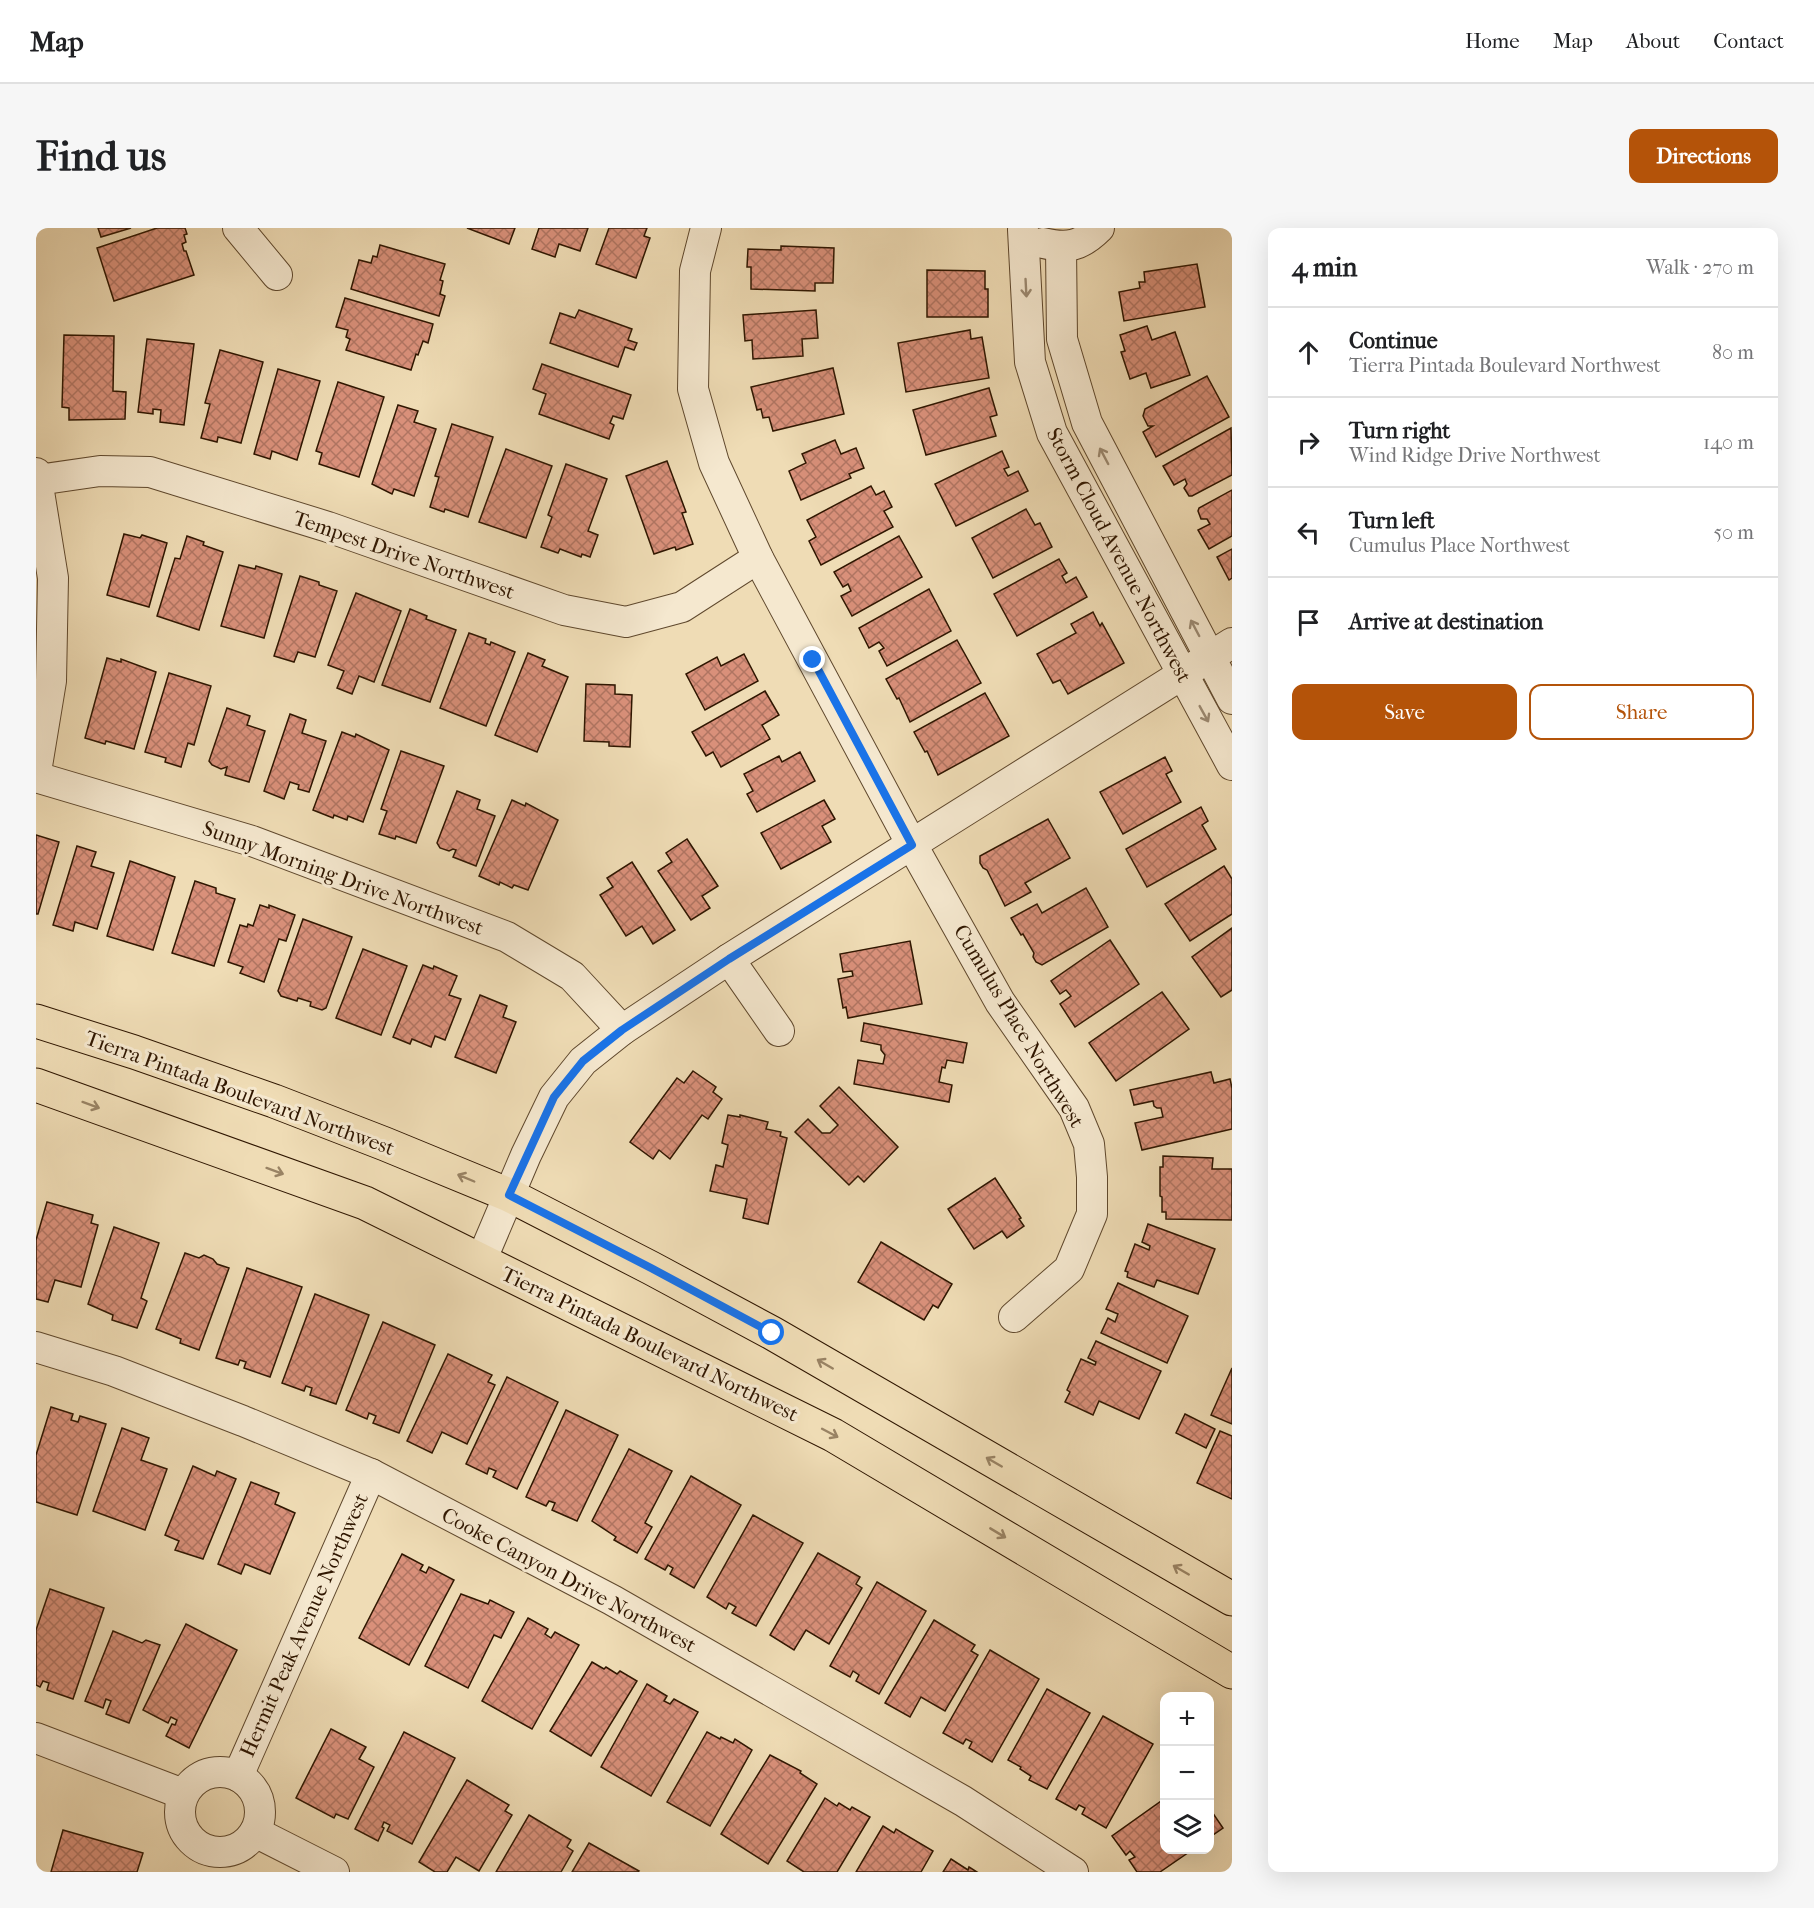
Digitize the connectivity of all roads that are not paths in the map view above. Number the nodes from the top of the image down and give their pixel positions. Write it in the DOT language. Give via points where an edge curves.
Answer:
graph roads {
  1 [pos="238,228"];
  2 [pos="706,228"];
  3 [pos="1099,228"];
  4 [pos="1022,229"];
  5 [pos="1061,247"];
  6 [pos="277,275"];
  7 [pos="37,476"];
  8 [pos="758,558"];
  9 [pos="1221,650"];
  10 [pos="1181,674"];
  11 [pos="1232,699"];
  12 [pos="1232,765"];
  13 [pos="36,772"];
  14 [pos="36,777"];
  15 [pos="912,845"];
  16 [pos="729,959"];
  17 [pos="36,1021"];
  18 [pos="622,1030"];
  19 [pos="778,1031"];
  20 [pos="36,1085"];
  21 [pos="509,1195"];
  22 [pos="481,1261"];
  23 [pos="1014,1317"];
  24 [pos="36,1347"];
  25 [pos="371,1474"];
  26 [pos="1232,1599"];
  27 [pos="1232,1672"];
  28 [pos="36,1738"];
  29 [pos="238,1776"];
  30 [pos="183,1794"];
  31 [pos="255,1832"];
  32 [pos="203,1861"];
  33 [pos="334,1872"];
  34 [pos="1073,1872"];
  1 -- 6 [label="street"];
  2 -- 8 [label="street, Cumulus Place Northwest" via="695,271 693,389 714,463"];
  3 -- 5 [label="street" via="1089,238"];
  4 -- 5 [label="street" via="1038,242"];
  4 -- 10 [label="street, Storm Cloud Avenue Northwest, one-way" via="1030,362 1052,433"];
  9 -- 5 [label="street, Storm Cloud Avenue Northwest, one-way" via="1087,423 1062,339"];
  7 -- 8 [label="street, Tempest Drive Northwest" via="150,472 328,527 564,610 626,622 682,607"];
  7 -- 13 [label="street" via="53,578 51,681"];
  8 -- 15 [label="street, Cumulus Place Northwest"];
  9 -- 10 [label="street"];
  9 -- 11 [label="street, Storm Cloud Avenue Northwest"];
  10 -- 12 [label="street, Storm Cloud Avenue Northwest, one-way"];
  10 -- 15 [label="street"];
  14 -- 18 [label="street, Sunny Morning Drive Northwest" via="252,841 507,937 572,976"];
  15 -- 16 [label="street"];
  15 -- 23 [label="street, Cumulus Place Northwest" via="1000,1002 1074,1108 1089,1143 1092,1214 1069,1269"];
  16 -- 18 [label="street"];
  16 -- 19 [label="street"];
  21 -- 17 [label="main road, Tierra Pintada Boulevard Northwest, one-way" via="274,1101"];
  18 -- 21 [label="street" via="583,1061 554,1097"];
  20 -- 22 [label="main road, Tierra Pintada Boulevard Northwest, one-way" via="365,1203"];
  21 -- 22 [label="street"];
  26 -- 21 [label="main road, Tierra Pintada Boulevard Northwest, one-way" via="772,1333"];
  22 -- 27 [label="main road, Tierra Pintada Boulevard Northwest, one-way" via="833,1434"];
  24 -- 25 [label="street, Cooke Canyon Drive Northwest" via="114,1371"];
  25 -- 29 [label="street, Hermit Peak Avenue Northwest"];
  25 -- 34 [label="street, Cooke Canyon Drive Northwest" via="612,1600 963,1801"];
  28 -- 30 [label="street"];
  29 -- 30 [label="street" via="213,1772 190,1784"];
  29 -- 31 [label="street" via="249,1784 258,1801"];
  30 -- 32 [label="street" via="180,1814 186,1834"];
  31 -- 32 [label="street" via="234,1850"];
  31 -- 33 [label="street"];
}
